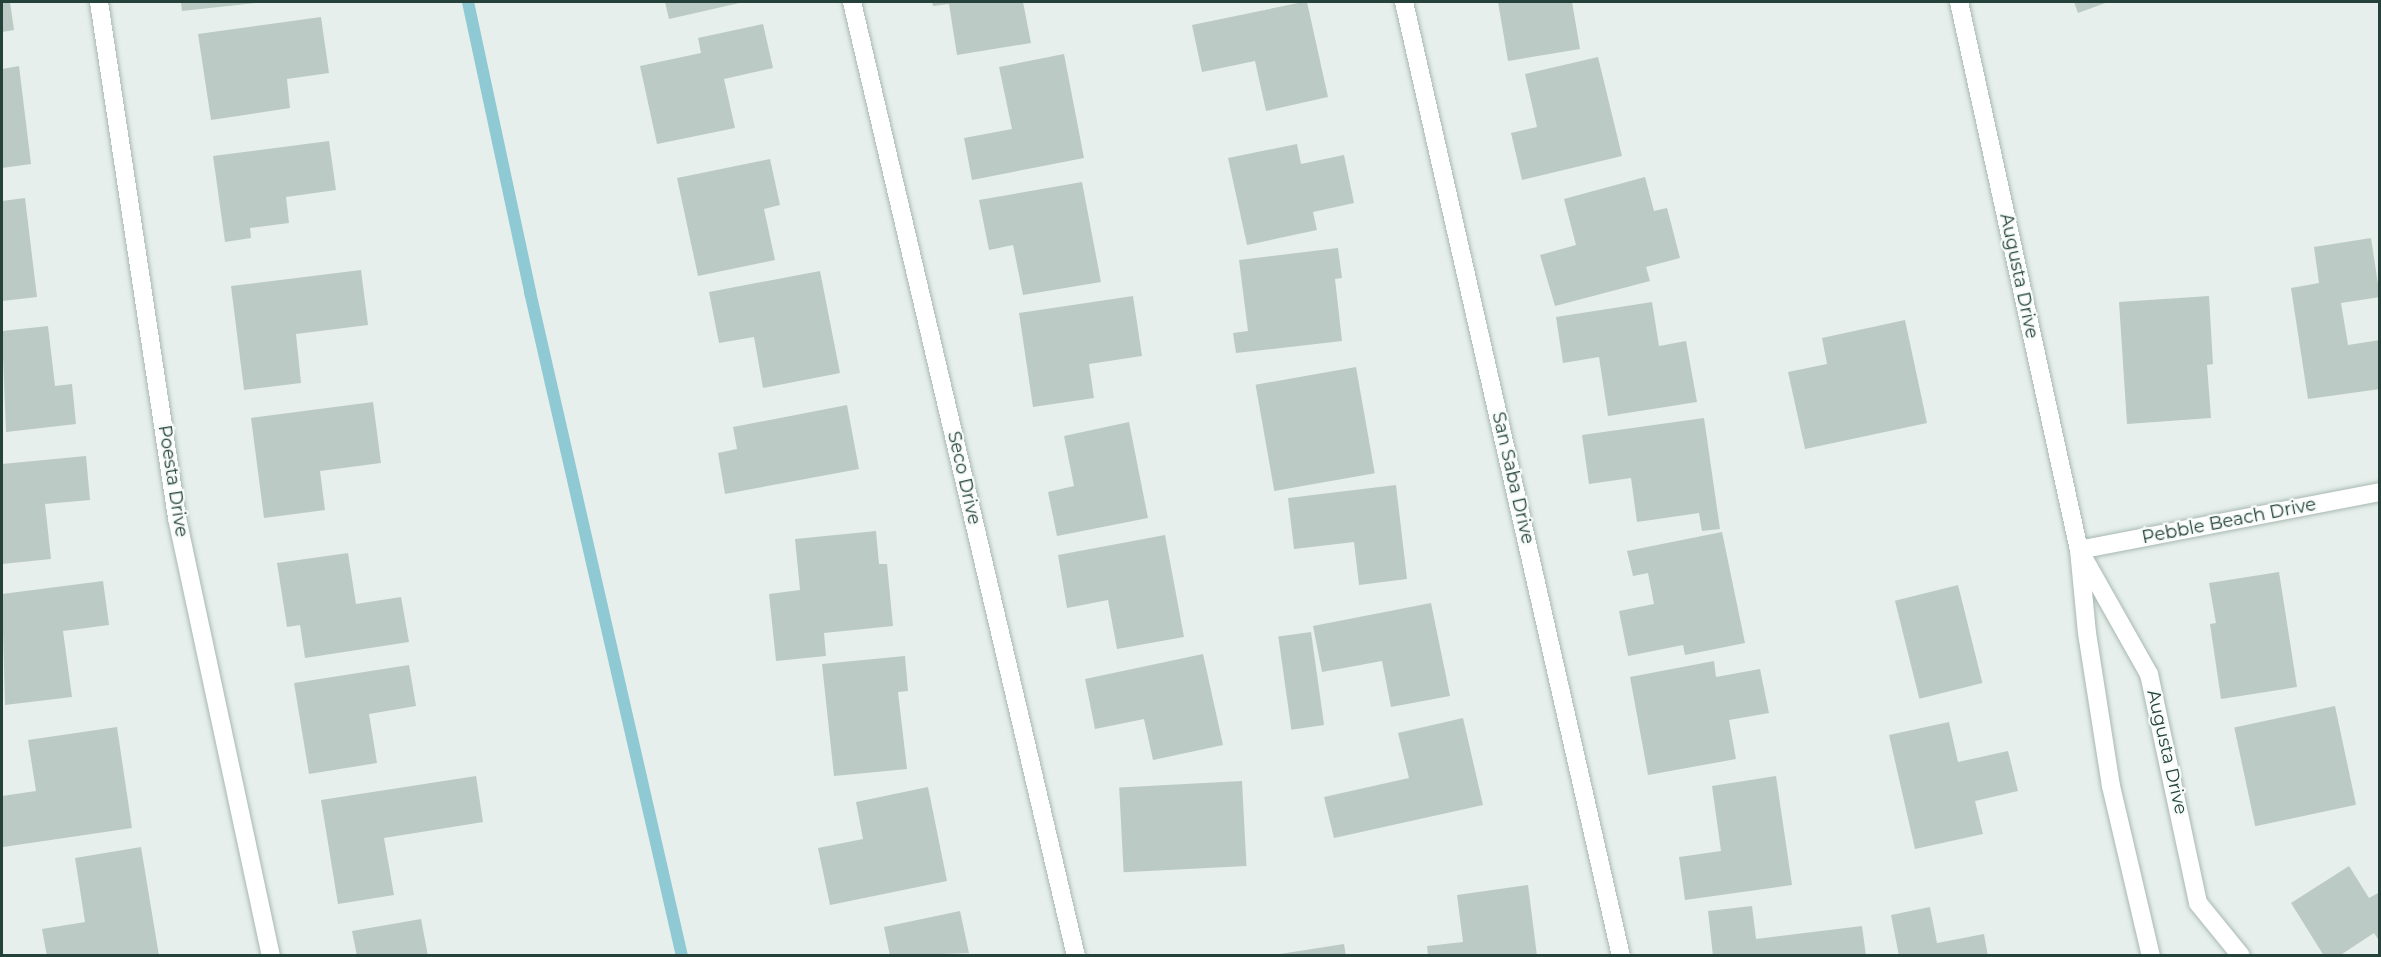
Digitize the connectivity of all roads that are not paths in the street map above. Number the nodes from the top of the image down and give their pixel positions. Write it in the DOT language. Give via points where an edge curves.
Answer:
graph roads {
  1 [pos="99,2"];
  2 [pos="852,2"];
  3 [pos="1404,2"];
  4 [pos="1959,2"];
  5 [pos="2379,492"];
  6 [pos="2079,550"];
  7 [pos="271,956"];
  8 [pos="1076,956"];
  9 [pos="1621,956"];
  10 [pos="2151,956"];
  11 [pos="2241,956"];
  1 -- 7 [label="street, Poesta Drive" via="177,518"];
  2 -- 8 [label="street, Seco Drive"];
  3 -- 9 [label="street, San Saba Drive"];
  4 -- 6 [label="street, Augusta Drive"];
  5 -- 6 [label="street, Pebble Beach Drive"];
  6 -- 10 [label="street, Augusta Drive" via="2087,633 2111,786"];
  6 -- 11 [label="street, Augusta Drive" via="2149,674 2198,903"];
}
